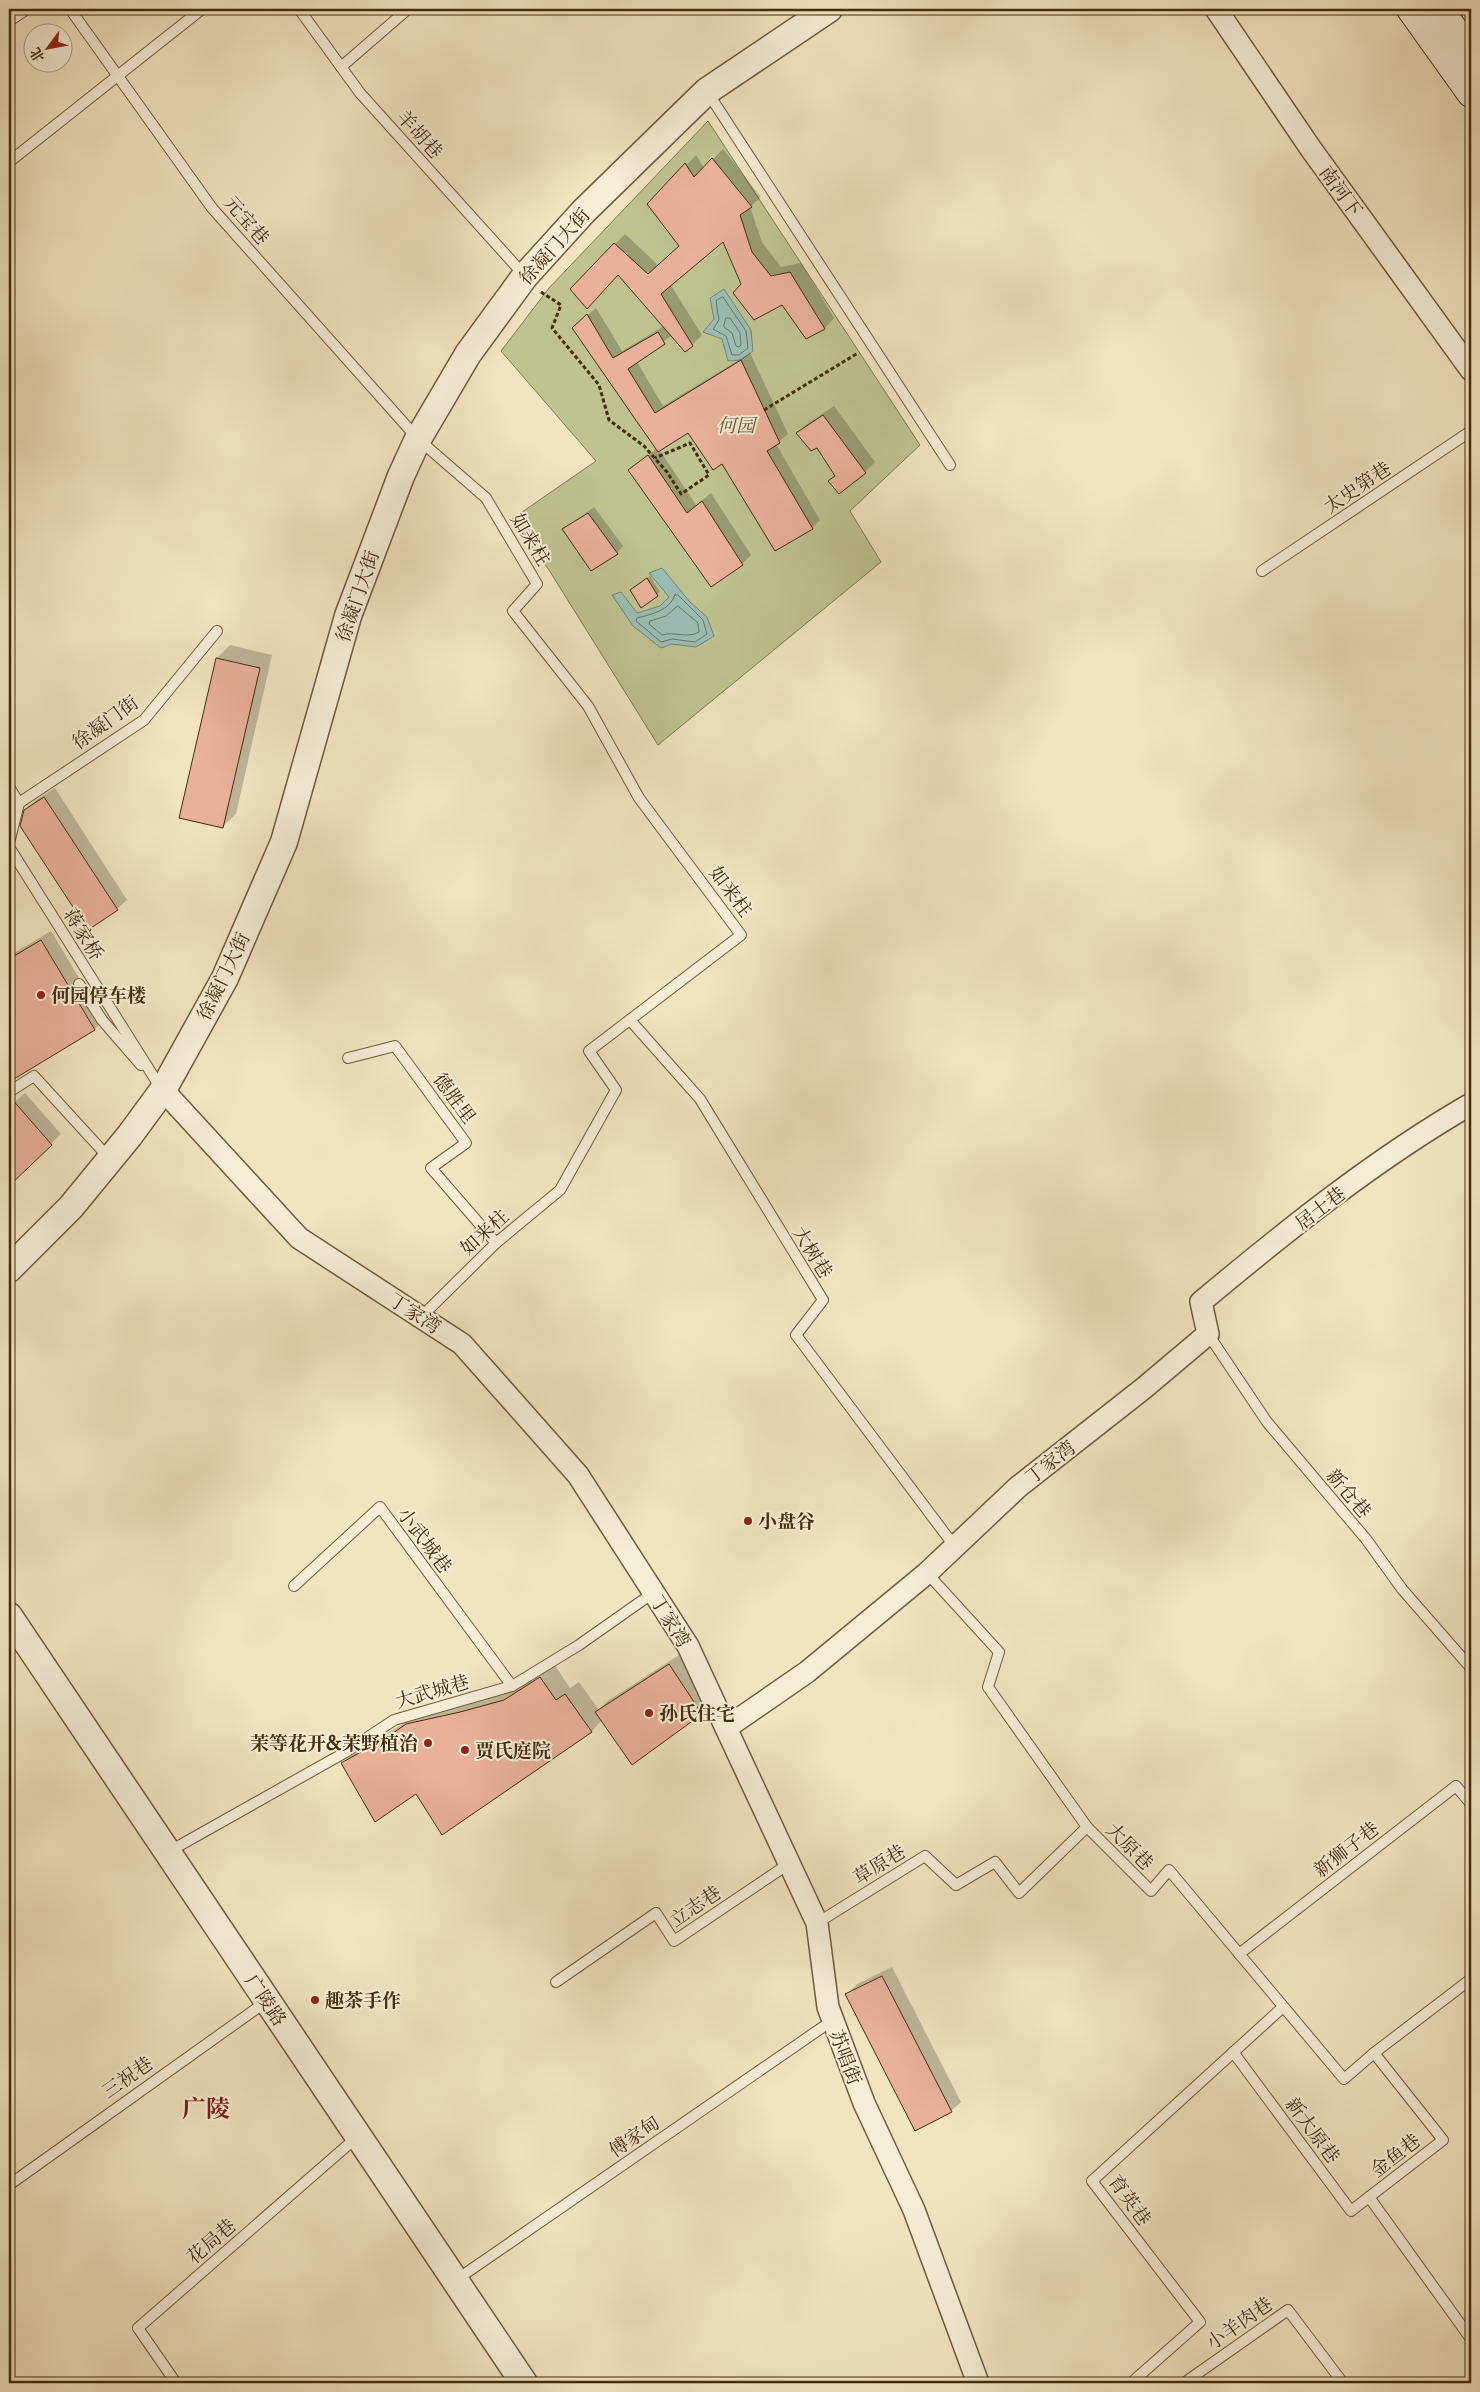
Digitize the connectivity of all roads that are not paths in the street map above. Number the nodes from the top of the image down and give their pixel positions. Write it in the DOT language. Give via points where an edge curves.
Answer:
graph roads {
  1 [pos="27,9"];
  2 [pos="70,9"];
  3 [pos="202,9"];
  4 [pos="299,9"];
  5 [pos="408,9"];
  6 [pos="829,9"];
  7 [pos="1216,9"];
  8 [pos="1411,9"];
  9 [pos="1439,9"];
  10 [pos="9,22"];
  11 [pos="1471,54"];
  12 [pos="341,67"];
  13 [pos="118,75"];
  14 [pos="707,91"];
  15 [pos="1471,93"];
  16 [pos="9,162"];
  17 [pos="525,276"];
  18 [pos="1471,370"];
  19 [pos="1471,431"];
  20 [pos="418,439"];
  21 [pos="950,465"];
  22 [pos="1262,571"];
  23 [pos="217,632"];
  24 [pos="9,787"];
  25 [pos="19,803"];
  26 [pos="9,843"];
  27 [pos="9,847"];
  28 [pos="79,984"];
  29 [pos="630,1020"];
  30 [pos="348,1058"];
  31 [pos="163,1090"];
  32 [pos="9,1092"];
  33 [pos="1471,1104"];
  34 [pos="110,1159"];
  35 [pos="496,1242"];
  36 [pos="9,1269"];
  37 [pos="421,1317"];
  38 [pos="1208,1334"];
  39 [pos="955,1547"];
  40 [pos="927,1573"];
  41 [pos="294,1586"];
  42 [pos="653,1593"];
  43 [pos="9,1616"];
  44 [pos="1471,1668"];
  45 [pos="512,1686"];
  46 [pos="726,1728"];
  47 [pos="1471,1804"];
  48 [pos="1087,1827"];
  49 [pos="168,1852"];
  50 [pos="790,1863"];
  51 [pos="817,1923"];
  52 [pos="1239,1954"];
  53 [pos="1471,1978"];
  54 [pos="556,1982"];
  55 [pos="267,2001"];
  56 [pos="1284,2007"];
  57 [pos="833,2020"];
  58 [pos="1233,2052"];
  59 [pos="1374,2053"];
  60 [pos="358,2136"];
  61 [pos="9,2184"];
  62 [pos="1369,2197"];
  63 [pos="455,2280"];
  64 [pos="1471,2339"];
  65 [pos="1143,2379"];
  66 [pos="176,2383"];
  67 [pos="524,2383"];
  68 [pos="978,2383"];
  69 [pos="1131,2383"];
  70 [pos="1184,2383"];
  71 [pos="1342,2383"];
  1 -- 10 [label="lane"];
  2 -- 13 [label="lane, 元宝巷"];
  3 -- 13 [label="lane"];
  4 -- 12 [label="lane, 羊胡巷"];
  5 -- 12 [label="lane"];
  6 -- 14 [label="street, 徐凝门大街"];
  7 -- 18 [label="street, 南河下" via="1311,149"];
  8 -- 15 [label="main road"];
  9 -- 11 [label="main road"];
  12 -- 17 [label="lane, 羊胡巷" via="360,93"];
  13 -- 16 [label="lane"];
  13 -- 20 [label="lane, 元宝巷" via="212,208"];
  14 -- 17 [label="street, 徐凝门大街" via="584,211"];
  14 -- 21 [label="lane"];
  17 -- 20 [label="street, 徐凝门大街" via="468,354"];
  19 -- 22 [label="lane, 太史第巷"];
  20 -- 29 [label="lane, 如来柱" via="486,498 538,584 513,612 588,706 639,798 741,935"];
  20 -- 31 [label="street, 徐凝门大街" via="348,616 284,842 225,978"];
  23 -- 25 [label="lane, 徐凝门街" via="144,720"];
  24 -- 25 [label="lane"];
  25 -- 26 [label="lane"];
  27 -- 31 [label="lane, 蒋家桥"];
  28 -- 31 [label="lane" via="102,1020"];
  29 -- 35 [label="lane, 如来柱" via="589,1051 616,1090 560,1190"];
  29 -- 39 [label="lane, 大树巷" via="700,1099 822,1300 796,1335"];
  30 -- 35 [label="lane, 德胜里" via="395,1046 466,1144 431,1168"];
  31 -- 34 [label="street, 徐凝门大街"];
  31 -- 37 [label="street, 丁家湾" via="299,1238"];
  32 -- 34 [label="lane" via="34,1076"];
  33 -- 38 [label="street, 居士巷" via="1400,1148 1269,1246 1201,1302"];
  34 -- 36 [label="street, 徐凝门大街" via="71,1207"];
  35 -- 37 [label="lane, 如来柱"];
  37 -- 42 [label="street, 丁家湾" via="462,1344 578,1476"];
  38 -- 39 [label="street, 丁家湾" via="1018,1487"];
  38 -- 44 [label="lane, 新仓巷" via="1267,1422"];
  39 -- 40 [label="street, 丁家湾"];
  40 -- 46 [label="street, 丁家湾" via="807,1672"];
  40 -- 48 [label="lane, 大原巷" via="999,1652 988,1687"];
  41 -- 45 [label="lane, 小武城巷" via="380,1507"];
  42 -- 45 [label="lane, 大武城巷" via="579,1645"];
  42 -- 46 [label="street, 丁家湾" via="688,1646"];
  43 -- 49 [label="street, 广陵路"];
  45 -- 49 [label="lane, 大武城巷" via="394,1720 344,1753"];
  46 -- 50 [label="street, 苏唱街"];
  47 -- 52 [label="lane, 新狮子巷" via="1456,1786"];
  48 -- 51 [label="lane, 草原巷" via="1019,1893 996,1862 956,1885 925,1856"];
  48 -- 52 [label="lane, 大原巷" via="1151,1891 1169,1870"];
  49 -- 55 [label="street, 广陵路"];
  50 -- 51 [label="street, 苏唱街"];
  50 -- 54 [label="lane, 立志巷" via="674,1942 656,1913"];
  51 -- 57 [label="street, 苏唱街" via="828,2007"];
  52 -- 56 [label="lane, 大原巷"];
  53 -- 59 [label="lane"];
  55 -- 60 [label="street, 广陵路"];
  55 -- 61 [label="lane, 三祝巷"];
  56 -- 58 [label="lane, 育英巷"];
  56 -- 59 [label="lane, 大原巷" via="1344,2079"];
  57 -- 63 [label="lane, 傅家甸"];
  57 -- 68 [label="street, 苏唱街" via="864,2103 914,2210"];
  58 -- 62 [label="lane, 新大原巷" via="1351,2211"];
  58 -- 65 [label="lane, 育英巷" via="1092,2181 1200,2322"];
  59 -- 62 [label="lane, 金鱼巷" via="1443,2140"];
  60 -- 63 [label="street, 广陵路"];
  60 -- 66 [label="lane, 花局巷" via="138,2328"];
  62 -- 64 [label="lane, 金鱼巷"];
  63 -- 67 [label="street, 广陵路"];
  65 -- 69 [label="lane, 育英巷"];
  70 -- 71 [label="lane, 小羊肉巷" via="1288,2310"];
}
